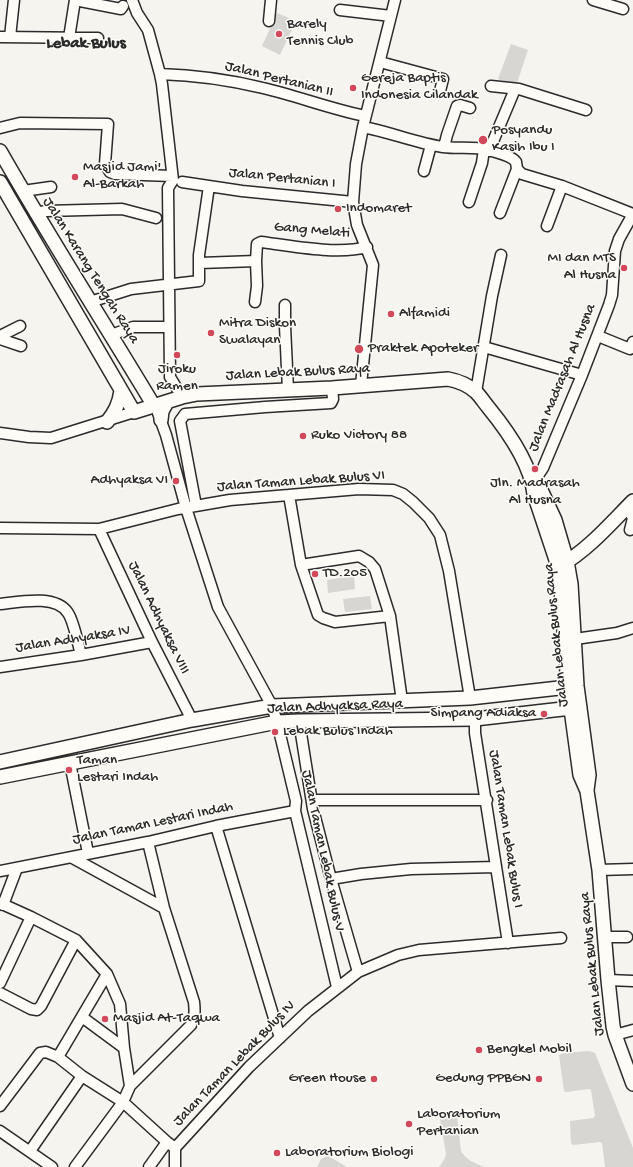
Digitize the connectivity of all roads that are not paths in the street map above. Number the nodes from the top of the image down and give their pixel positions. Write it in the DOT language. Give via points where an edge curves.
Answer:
graph roads {
  1 [pos="14,0"];
  2 [pos="132,0"];
  3 [pos="271,0"];
  4 [pos="395,0"];
  5 [pos="593,0"];
  6 [pos="123,6"];
  7 [pos="623,9"];
  8 [pos="340,10"];
  9 [pos="390,20"];
  10 [pos="269,21"];
  11 [pos="5,37"];
  12 [pos="69,38"];
  13 [pos="98,38"];
  14 [pos="380,62"];
  15 [pos="160,74"];
  16 [pos="491,86"];
  17 [pos="514,89"];
  18 [pos="440,91"];
  19 [pos="470,108"];
  20 [pos="586,110"];
  21 [pos="366,116"];
  22 [pos="363,127"];
  23 [pos="0,128"];
  24 [pos="431,145"];
  25 [pos="444,147"];
  26 [pos="486,150"];
  27 [pos="0,151"];
  28 [pos="517,169"];
  29 [pos="424,171"];
  30 [pos="172,176"];
  31 [pos="0,182"];
  32 [pos="182,182"];
  33 [pos="51,186"];
  34 [pos="209,186"];
  35 [pos="562,186"];
  36 [pos="23,191"];
  37 [pos="353,202"];
  38 [pos="469,202"];
  39 [pos="35,213"];
  40 [pos="500,213"];
  41 [pos="633,214"];
  42 [pos="156,218"];
  43 [pos="547,226"];
  44 [pos="367,247"];
  45 [pos="501,255"];
  46 [pos="256,261"];
  47 [pos="200,263"];
  48 [pos="169,284"];
  49 [pos="90,302"];
  50 [pos="255,302"];
  51 [pos="285,305"];
  52 [pos="20,326"];
  53 [pos="169,327"];
  54 [pos="10,331"];
  55 [pos="111,335"];
  56 [pos="598,336"];
  57 [pos="0,338"];
  58 [pos="633,342"];
  59 [pos="484,347"];
  60 [pos="582,374"];
  61 [pos="361,386"];
  62 [pos="142,387"];
  63 [pos="332,388"];
  64 [pos="288,390"];
  65 [pos="121,391"];
  66 [pos="476,392"];
  67 [pos="181,397"];
  68 [pos="167,402"];
  69 [pos="154,406"];
  70 [pos="134,412"];
  71 [pos="161,420"];
  72 [pos="107,422"];
  73 [pos="0,433"];
  74 [pos="533,483"];
  75 [pos="289,495"];
  76 [pos="630,504"];
  77 [pos="191,507"];
  78 [pos="617,517"];
  79 [pos="0,528"];
  80 [pos="99,529"];
  81 [pos="631,533"];
  82 [pos="562,564"];
  83 [pos="301,565"];
  84 [pos="0,604"];
  85 [pos="390,616"];
  86 [pos="633,628"];
  87 [pos="575,639"];
  88 [pos="152,642"];
  89 [pos="81,656"];
  90 [pos="0,667"];
  91 [pos="567,687"];
  92 [pos="470,698"];
  93 [pos="402,701"];
  94 [pos="272,706"];
  95 [pos="576,707"];
  96 [pos="557,709"];
  97 [pos="475,719"];
  98 [pos="192,720"];
  99 [pos="298,721"];
  100 [pos="278,722"];
  101 [pos="0,762"];
  102 [pos="70,763"];
  103 [pos="0,778"];
  104 [pos="312,800"];
  105 [pos="487,800"];
  106 [pos="295,811"];
  107 [pos="216,826"];
  108 [pos="148,842"];
  109 [pos="88,853"];
  110 [pos="71,856"];
  111 [pos="496,867"];
  112 [pos="17,868"];
  113 [pos="633,869"];
  114 [pos="599,870"];
  115 [pos="0,871"];
  116 [pos="331,879"];
  117 [pos="2,904"];
  118 [pos="164,908"];
  119 [pos="31,917"];
  120 [pos="605,937"];
  121 [pos="627,937"];
  122 [pos="561,938"];
  123 [pos="76,940"];
  124 [pos="508,943"];
  125 [pos="358,972"];
  126 [pos="107,974"];
  127 [pos="608,980"];
  128 [pos="633,981"];
  129 [pos="0,983"];
  130 [pos="336,987"];
  131 [pos="0,993"];
  132 [pos="82,1017"];
  133 [pos="633,1030"];
  134 [pos="615,1036"];
  135 [pos="280,1038"];
  136 [pos="124,1048"];
  137 [pos="58,1057"];
  138 [pos="82,1076"];
  139 [pos="633,1084"];
  140 [pos="130,1086"];
  141 [pos="123,1102"];
  142 [pos="0,1106"];
  143 [pos="0,1131"];
  144 [pos="171,1145"];
  145 [pos="30,1151"];
  146 [pos="52,1167"];
  147 [pos="75,1167"];
  148 [pos="150,1167"];
  149 [pos="175,1167"];
  1 -- 11 [label="street"];
  2 -- 15 [label="street" via="148,30"];
  3 -- 10 [label="street"];
  4 -- 9 [label="street"];
  5 -- 7 [label="street"];
  6 -- 12 [label="street" via="121,9 75,0"];
  8 -- 9 [label="street"];
  9 -- 14 [label="street"];
  11 -- 12 [label="street"];
  12 -- 13 [label="street"];
  14 -- 18 [label="street" via="443,79"];
  14 -- 21 [label="street"];
  15 -- 21 [label="street, Jalan Pertanian II" via="262,88"];
  15 -- 30 [label="street"];
  16 -- 17 [label="street"];
  17 -- 20 [label="street"];
  17 -- 26 [label="street"];
  19 -- 25 [label="street" via="457,106"];
  21 -- 22 [label="street"];
  22 -- 24 [label="street"];
  22 -- 37 [label="street" via="356,164"];
  23 -- 30 [label="street" via="20,124 108,124 105,164 110,172"];
  24 -- 25 [label="street"];
  24 -- 29 [label="street"];
  25 -- 26 [label="street"];
  26 -- 28 [label="street" via="513,158"];
  26 -- 38 [label="street"];
  27 -- 36 [label="main road, Jalan Karang Tengah Raya"];
  28 -- 35 [label="street" via="522,174"];
  28 -- 40 [label="street"];
  30 -- 48 [label="street" via="173,180 168,188"];
  31 -- 65 [label="main road, Jalan Karang Tengah Raya"];
  32 -- 34 [label="street, Jalan Pertanian I"];
  33 -- 36 [label="street"];
  34 -- 37 [label="street, Jalan Pertanian I"];
  34 -- 47 [label="street, Jalan Pertanian I" via="200,242"];
  35 -- 41 [label="street"];
  35 -- 43 [label="street"];
  36 -- 39 [label="main road, Jalan Karang Tengah Raya"];
  37 -- 44 [label="street" via="357,225"];
  39 -- 42 [label="street" via="122,209"];
  39 -- 49 [label="main road, Jalan Karang Tengah Raya"];
  41 -- 56 [label="street, Jalan Madrasah Al Husna" via="615,251 612,295"];
  44 -- 46 [label="street, Gang Melati" via="355,250 306,248 261,242 257,244"];
  44 -- 61 [label="street" via="373,265"];
  45 -- 59 [label="street"];
  46 -- 47 [label="street"];
  46 -- 50 [label="street"];
  47 -- 48 [label="street, Jalan Pertanian I" via="199,281"];
  48 -- 49 [label="street" via="131,289"];
  48 -- 53 [label="street"];
  49 -- 55 [label="main road, Jalan Karang Tengah Raya"];
  51 -- 64 [label="street"];
  52 -- 54 [label="street"];
  53 -- 55 [label="street" via="133,327"];
  53 -- 67 [label="street" via="170,377"];
  54 -- 57 [label="street"];
  54 -- 57 [label="street" via="17,344"];
  55 -- 62 [label="main road, Jalan Karang Tengah Raya"];
  56 -- 58 [label="street" via="630,349"];
  56 -- 60 [label="street, Jalan Madrasah Al Husna"];
  59 -- 60 [label="street"];
  59 -- 66 [label="street"];
  60 -- 74 [label="street, Jalan Madrasah Al Husna" via="543,468"];
  61 -- 63 [label="main road, Jalan Lebak Bulus Raya"];
  61 -- 66 [label="main road, Jalan Lebak Bulus Raya" via="448,379 459,381"];
  62 -- 67 [label="main road" via="161,394"];
  62 -- 69 [label="main road, Jalan Karang Tengah Raya"];
  63 -- 64 [label="main road, Jalan Lebak Bulus Raya"];
  63 -- 77 [label="street" via="331,403 185,414 180,421"];
  64 -- 67 [label="main road, Jalan Lebak Bulus Raya"];
  65 -- 70 [label="main road, Jalan Karang Tengah Raya"];
  65 -- 72 [label="main road" via="119,403"];
  66 -- 74 [label="main road, Jalan Lebak Bulus Raya" via="510,438"];
  67 -- 68 [label="main road, Jalan Lebak Bulus Raya"];
  68 -- 69 [label="main road, Jalan Lebak Bulus Raya"];
  68 -- 71 [label="main road"];
  69 -- 70 [label="main road, Jalan Lebak Bulus Raya"];
  69 -- 71 [label="street, Jalan Adhyaksa Raya"];
  70 -- 72 [label="street"];
  71 -- 77 [label="street, Jalan Adhyaksa Raya"];
  72 -- 73 [label="street" via="51,438"];
  74 -- 82 [label="main road, Jalan Lebak Bulus Raya" via="534,494"];
  75 -- 77 [label="street, Jalan Taman Lebak Bulus VI" via="230,500"];
  75 -- 83 [label="street"];
  75 -- 92 [label="street, Jalan Taman Lebak Bulus VI" via="359,489 393,490 403,494 428,518 440,535 450,571"];
  76 -- 78 [label="main road"];
  76 -- 81 [label="street" via="633,518"];
  77 -- 80 [label="street, Jalan Taman Lebak Bulus VI"];
  77 -- 94 [label="street, Jalan Adhyaksa Raya" via="218,607"];
  78 -- 81 [label="street"];
  78 -- 82 [label="main road" via="579,554"];
  79 -- 80 [label="street, Jalan Taman Lebak Bulus VI"];
  80 -- 88 [label="street, Jalan Adhyaksa VIII"];
  82 -- 87 [label="main road, Jalan Lebak Bulus Raya" via="571,584"];
  82 -- 91 [label="main road, Jalan Lebak Bulus Raya"];
  83 -- 85 [label="street" via="318,615 323,618 335,622"];
  83 -- 85 [label="street" via="359,556 364,558 376,570"];
  84 -- 89 [label="street" via="54,602 63,607 69,615"];
  85 -- 93 [label="street"];
  86 -- 87 [label="street" via="618,633"];
  87 -- 91 [label="main road, Jalan Lebak Bulus Raya"];
  88 -- 89 [label="street, Jalan Adhyaksa IV"];
  88 -- 98 [label="street, Jalan Adhyaksa VIII"];
  89 -- 90 [label="street, Jalan Adhyaksa IV"];
  91 -- 92 [label="main road, Jalan Adhyaksa Raya"];
  91 -- 95 [label="main road, Jalan Lebak Bulus Raya"];
  91 -- 96 [label="main road" via="562,692 564,698"];
  92 -- 93 [label="main road, Jalan Adhyaksa Raya"];
  93 -- 94 [label="main road, Jalan Adhyaksa Raya"];
  94 -- 98 [label="main road, Jalan Adhyaksa Raya"];
  94 -- 100 [label="street, Jalan Taman Lebak Bulus V"];
  95 -- 96 [label="main road, Jalan Adhyaksa Raya"];
  95 -- 114 [label="main road, Jalan Lebak Bulus Raya" via="580,775 587,791"];
  96 -- 97 [label="main road, Jalan Adhyaksa Raya"];
  97 -- 99 [label="main road, Jalan Adhyaksa Raya"];
  97 -- 105 [label="street, Jalan Taman Lebak Bulus I" via="475,733"];
  98 -- 101 [label="main road, Jalan Adhyaksa Raya"];
  99 -- 100 [label="main road, Jalan Adhyaksa Raya"];
  99 -- 104 [label="street, Jalan Taman Lebak Bulus V"];
  100 -- 102 [label="main road, Jalan Adhyaksa Raya"];
  100 -- 106 [label="street, Jalan Taman Lebak Bulus V" via="296,801"];
  102 -- 103 [label="main road, Jalan Adhyaksa Raya"];
  102 -- 109 [label="street"];
  104 -- 105 [label="street"];
  104 -- 116 [label="street, Jalan Taman Lebak Bulus V"];
  105 -- 111 [label="street, Jalan Taman Lebak Bulus I"];
  106 -- 107 [label="street, Jalan Taman Lestari Indah"];
  106 -- 130 [label="street, Jalan Taman Lebak Bulus V"];
  107 -- 108 [label="street, Jalan Taman Lestari Indah"];
  107 -- 135 [label="street"];
  108 -- 109 [label="street, Jalan Taman Lestari Indah"];
  108 -- 118 [label="street"];
  109 -- 110 [label="street, Jalan Taman Lestari Indah"];
  110 -- 112 [label="street, Jalan Taman Lestari Indah"];
  110 -- 118 [label="street"];
  111 -- 116 [label="street" via="411,869"];
  111 -- 124 [label="street, Jalan Taman Lebak Bulus I"];
  112 -- 115 [label="street, Jalan Taman Lestari Indah"];
  112 -- 117 [label="street"];
  113 -- 114 [label="street"];
  114 -- 120 [label="main road, Jalan Lebak Bulus Raya"];
  116 -- 125 [label="street, Jalan Taman Lebak Bulus V"];
  117 -- 119 [label="street"];
  118 -- 140 [label="street" via="194,1002 194,1019"];
  119 -- 123 [label="street"];
  119 -- 129 [label="street"];
  120 -- 121 [label="street"];
  120 -- 127 [label="main road, Jalan Lebak Bulus Raya"];
  122 -- 124 [label="street, Jalan Taman Lebak Bulus IV"];
  123 -- 126 [label="street"];
  123 -- 131 [label="street" via="37,1010"];
  124 -- 125 [label="street, Jalan Taman Lebak Bulus IV" via="419,950 398,955"];
  125 -- 130 [label="street, Jalan Taman Lebak Bulus IV"];
  126 -- 132 [label="street"];
  126 -- 136 [label="street" via="120,1004"];
  127 -- 128 [label="street"];
  127 -- 134 [label="main road, Jalan Lebak Bulus Raya"];
  130 -- 135 [label="street, Jalan Taman Lebak Bulus IV"];
  132 -- 136 [label="street"];
  132 -- 137 [label="street"];
  133 -- 134 [label="street"];
  134 -- 139 [label="main road, Jalan Lebak Bulus Raya"];
  135 -- 144 [label="street, Jalan Taman Lebak Bulus IV"];
  136 -- 140 [label="street"];
  137 -- 138 [label="street"];
  137 -- 142 [label="street" via="46,1052 40,1053"];
  138 -- 141 [label="street"];
  138 -- 145 [label="street"];
  140 -- 141 [label="street"];
  141 -- 144 [label="street"];
  141 -- 147 [label="street"];
  143 -- 145 [label="street"];
  144 -- 148 [label="street"];
  144 -- 149 [label="street, Jalan Taman Lebak Bulus IV"];
  145 -- 146 [label="street"];
}
